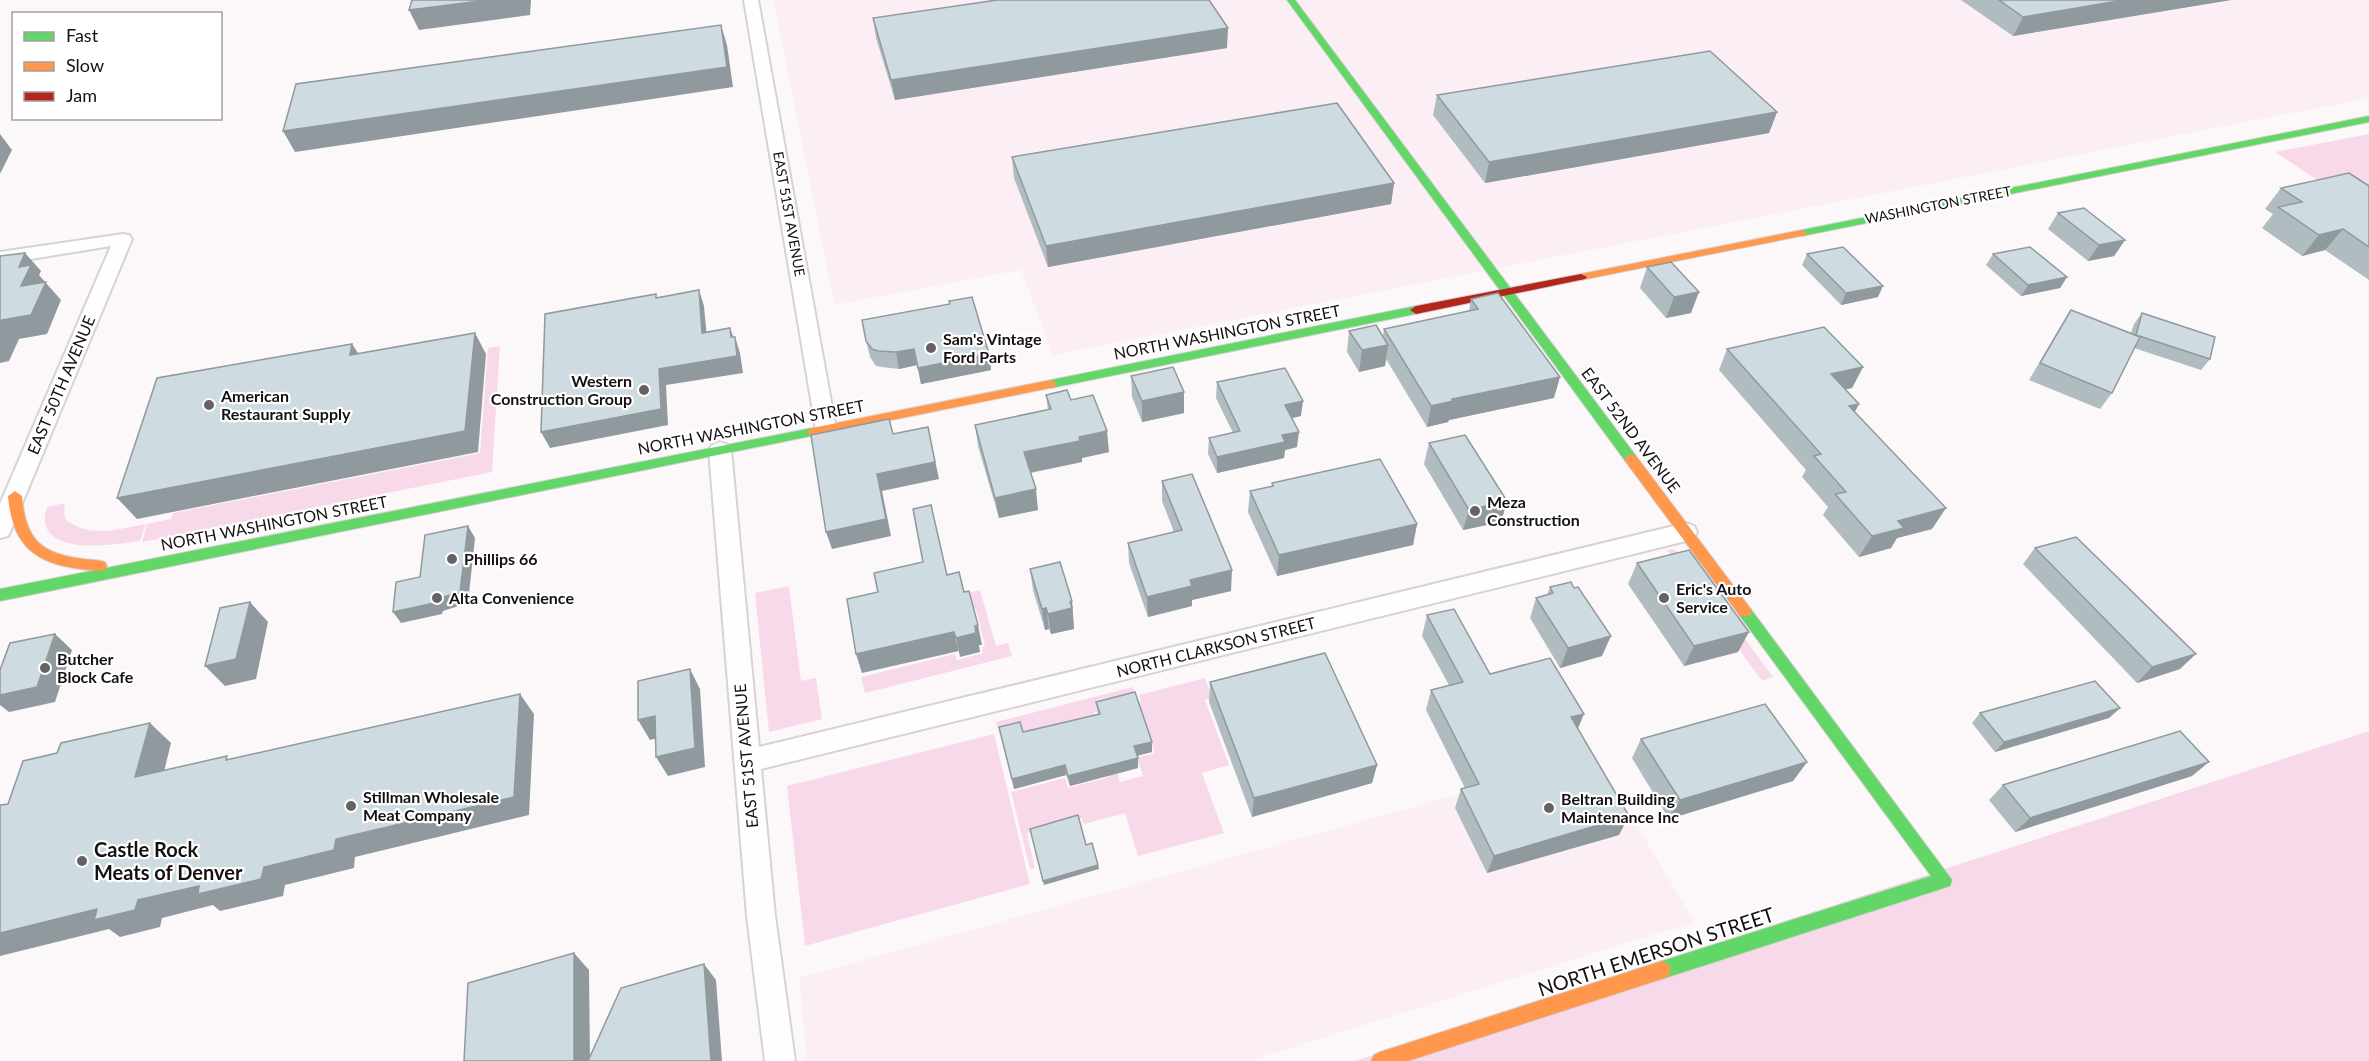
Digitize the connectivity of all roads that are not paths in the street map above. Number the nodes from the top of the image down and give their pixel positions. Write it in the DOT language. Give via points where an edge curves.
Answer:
graph roads {
  1 [pos="751,0"];
  2 [pos="1291,0"];
  3 [pos="2369,119"];
  4 [pos="0,258"];
  5 [pos="1508,292"];
  6 [pos="826,429"];
  7 [pos="720,450"];
  8 [pos="15,495"];
  9 [pos="0,516"];
  10 [pos="0,530"];
  11 [pos="1686,532"];
  12 [pos="159,563"];
  13 [pos="0,595"];
  14 [pos="746,761"];
  15 [pos="1944,880"];
  16 [pos="780,1061"];
  17 [pos="1380,1061"];
  1 -- 6 [label="street, EAST 51ST AVENUE"];
  2 -- 5 [label="main road, EAST 52ND AVENUE"];
  3 -- 5 [label="main road, WASHINGTON STREET"];
  4 -- 8 [label="street, EAST 50TH AVENUE" via="123,239"];
  5 -- 6 [label="main road, NORTH WASHINGTON STREET"];
  5 -- 11 [label="main road, EAST 52ND AVENUE"];
  6 -- 7 [label="main road, NORTH WASHINGTON STREET"];
  7 -- 12 [label="main road, NORTH WASHINGTON STREET"];
  7 -- 14 [label="street, EAST 51ST AVENUE"];
  8 -- 9 [label="main road"];
  8 -- 10 [label="street, EAST 50TH AVENUE"];
  8 -- 12 [label="main road" via="20,531 39,552 86,565"];
  11 -- 14 [label="street, NORTH CLARKSON STREET"];
  11 -- 15 [label="main road, EAST 52ND AVENUE"];
  12 -- 13 [label="main road, NORTH WASHINGTON STREET"];
  14 -- 16 [label="street, EAST 51ST AVENUE"];
  15 -- 17 [label="main road, NORTH EMERSON STREET"];
}
